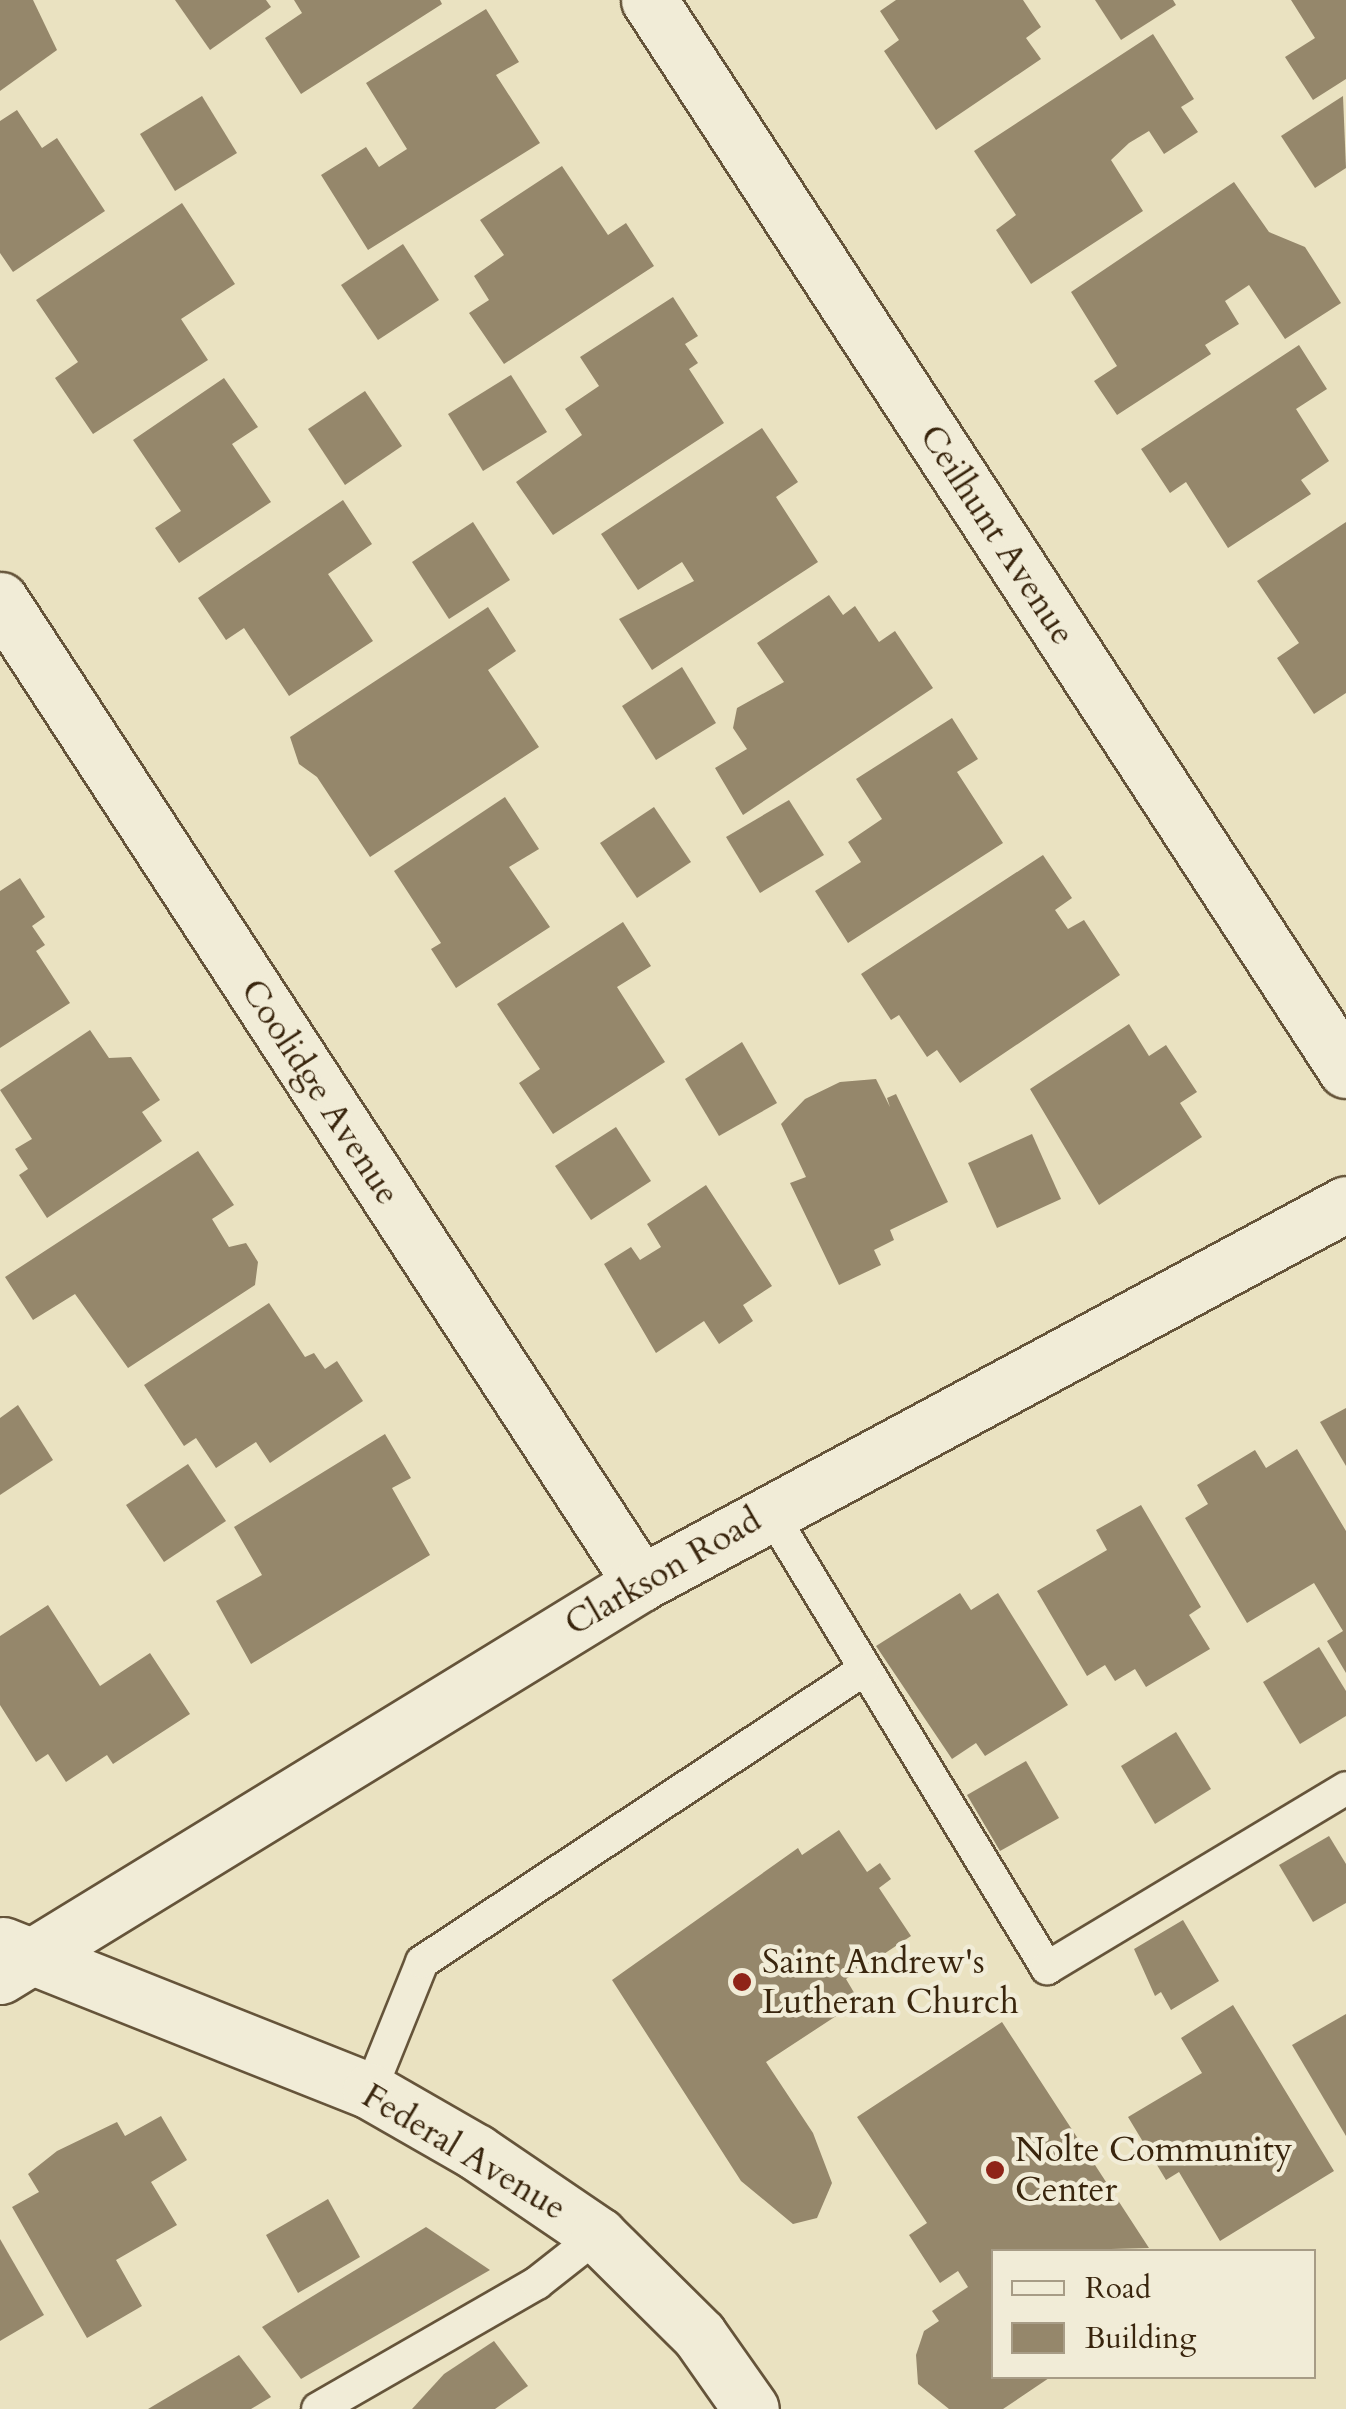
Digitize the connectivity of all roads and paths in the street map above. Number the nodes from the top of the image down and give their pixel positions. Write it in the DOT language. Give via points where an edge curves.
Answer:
graph roads {
  1 [pos="649,0"];
  2 [pos="0,600"];
  3 [pos="1346,1070"];
  4 [pos="1346,1204"];
  5 [pos="769,1510"];
  6 [pos="640,1584"];
  7 [pos="862,1671"];
  8 [pos="1346,1788"];
  9 [pos="9,1959"];
  10 [pos="370,2091"];
  11 [pos="598,2235"];
  12 [pos="318,2409"];
  13 [pos="751,2409"];
  1 -- 3 [label="street, Ceilhunt Avenue"];
  2 -- 6 [label="street, Coolidge Avenue"];
  4 -- 5 [label="street, Clarkson Road"];
  5 -- 6 [label="street, Clarkson Road"];
  5 -- 7 [label="lane"];
  6 -- 9 [label="street, Clarkson Road"];
  7 -- 8 [label="lane" via="1047,1968"];
  7 -- 10 [label="lane" via="422,1962"];
  9 -- 10 [label="street, Federal Avenue"];
  10 -- 11 [label="street, Federal Avenue"];
  11 -- 12 [label="lane" via="536,2283"];
  11 -- 13 [label="street, Federal Avenue" via="699,2335"];
}
